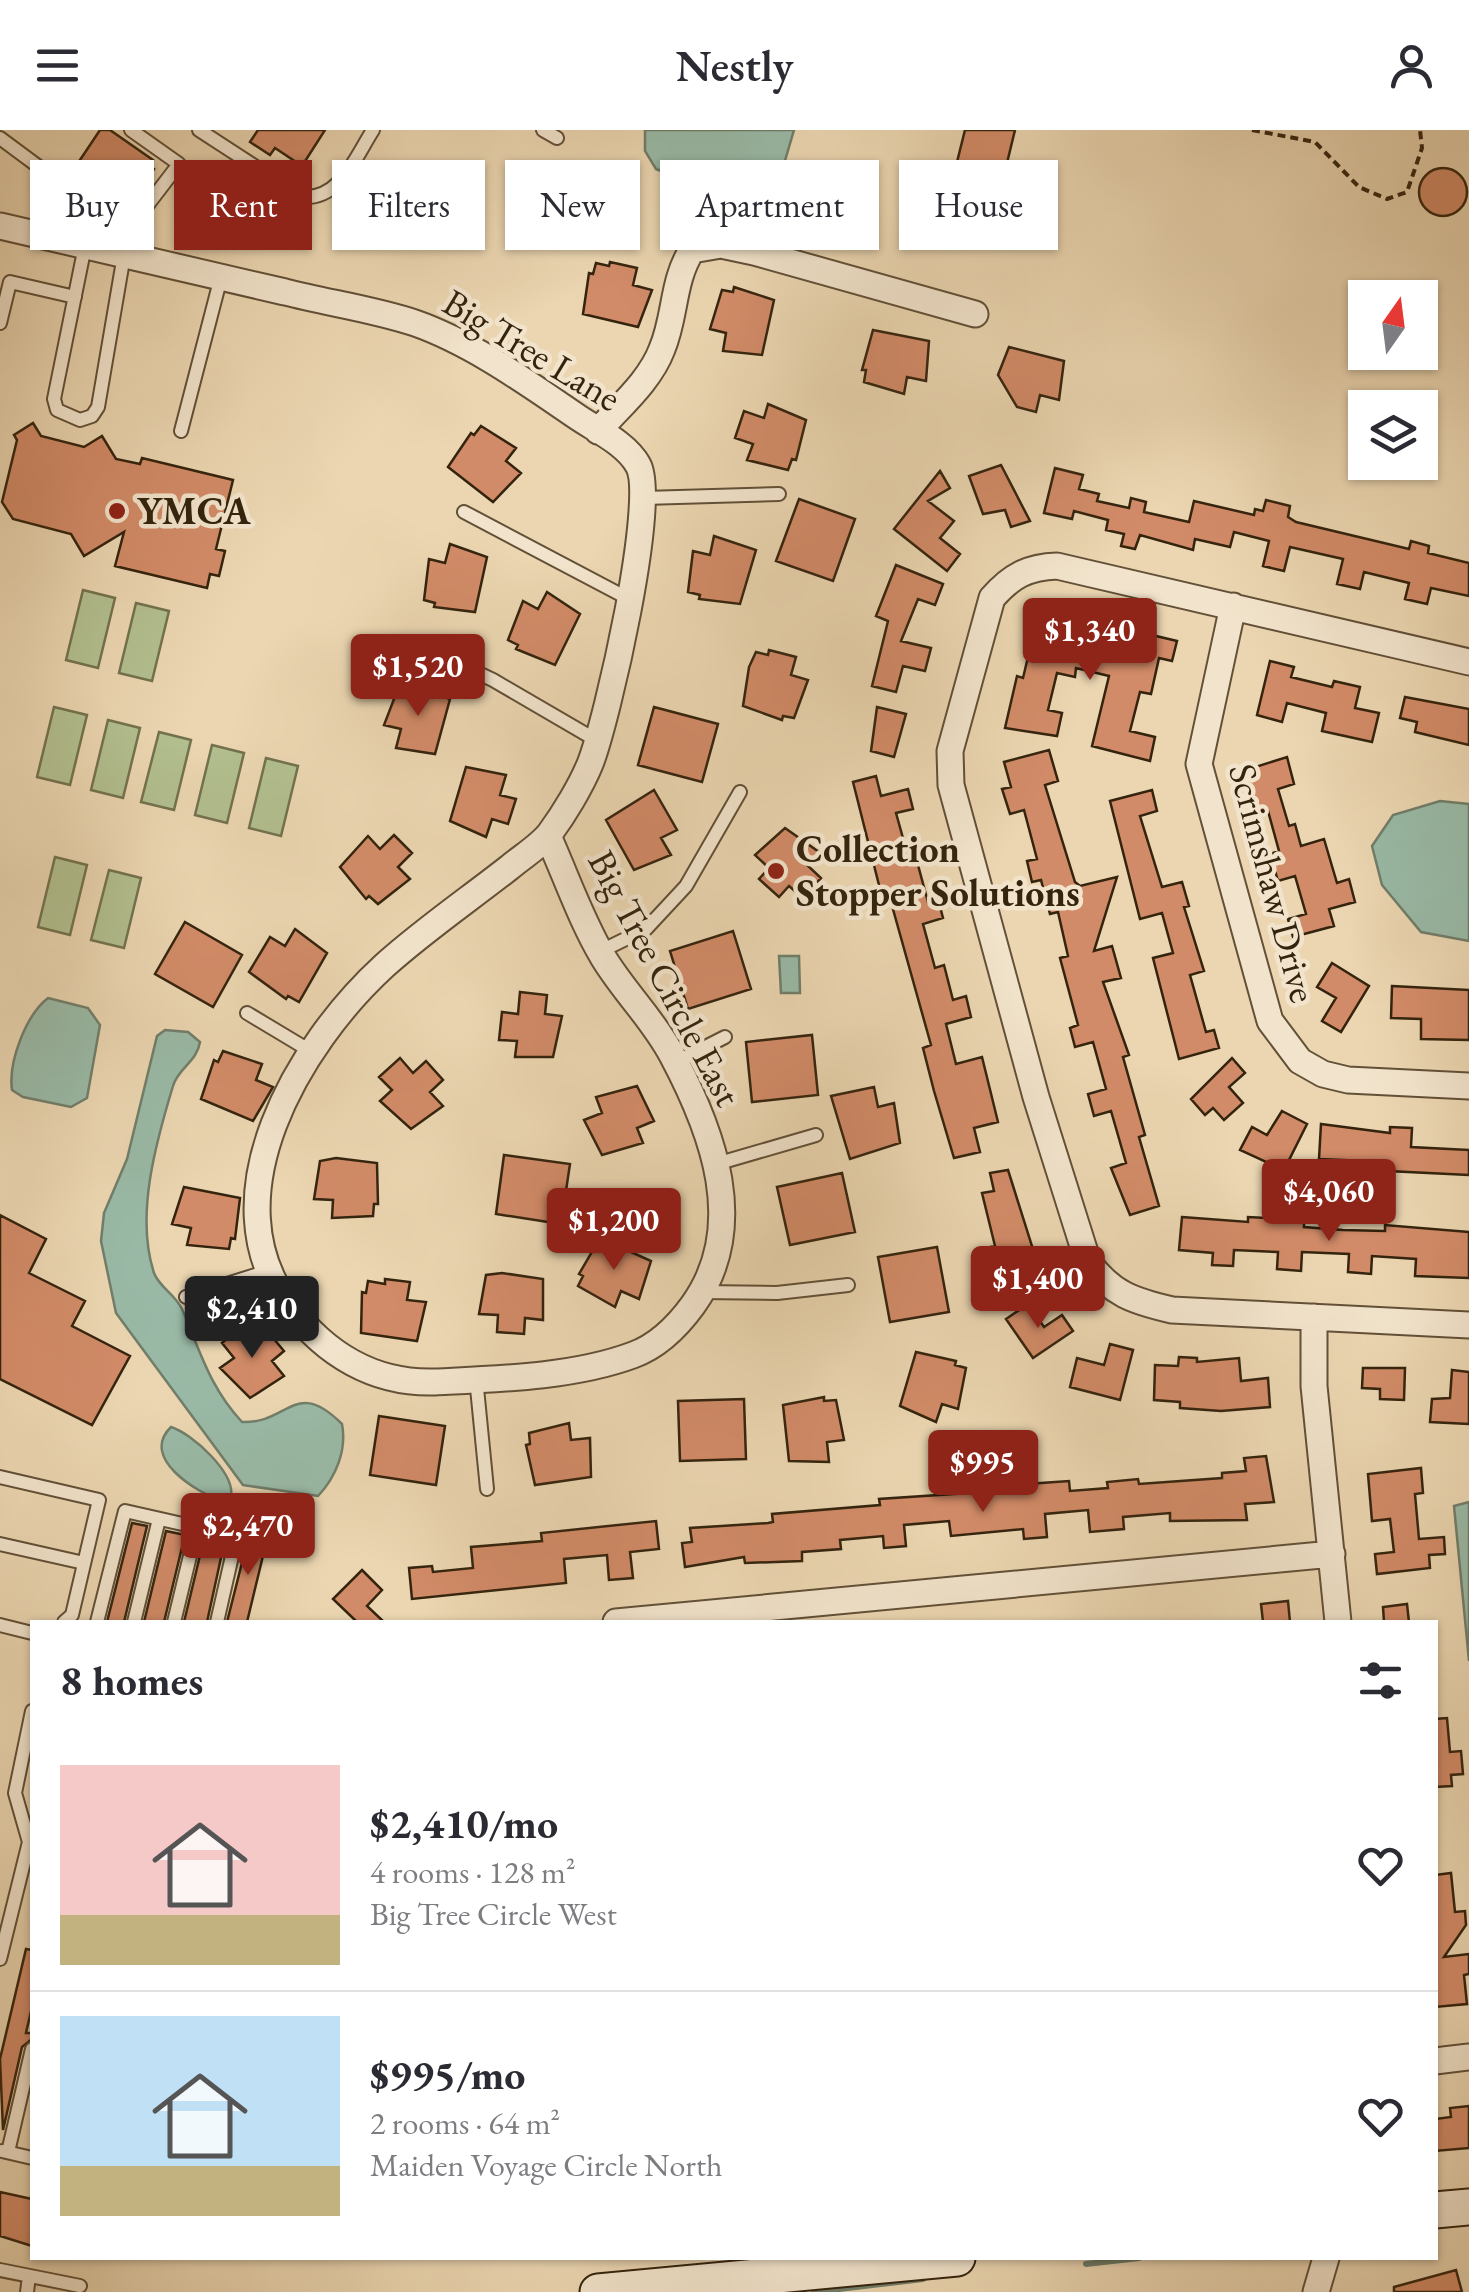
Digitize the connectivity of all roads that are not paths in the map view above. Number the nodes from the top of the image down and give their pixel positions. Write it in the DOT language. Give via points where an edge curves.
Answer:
graph roads {
  1 [pos="131,130"];
  2 [pos="199,130"];
  3 [pos="372,130"];
  4 [pos="544,130"];
  5 [pos="0,138"];
  6 [pos="557,138"];
  7 [pos="0,226"];
  8 [pos="30,233"];
  9 [pos="85,250"];
  10 [pos="103,250"];
  11 [pos="124,255"];
  12 [pos="221,277"];
  13 [pos="75,298"];
  14 [pos="975,314"];
  15 [pos="0,323"];
  16 [pos="181,431"];
  17 [pos="598,432"];
  18 [pos="780,494"];
  19 [pos="644,498"];
  20 [pos="464,512"];
  21 [pos="629,599"];
  22 [pos="1233,606"];
  23 [pos="421,646"];
  24 [pos="1469,662"];
  25 [pos="596,740"];
  26 [pos="740,792"];
  27 [pos="548,836"];
  28 [pos="601,951"];
  29 [pos="246,1013"];
  30 [pos="725,1037"];
  31 [pos="314,1054"];
  32 [pos="676,1062"];
  33 [pos="1469,1086"];
  34 [pos="816,1135"];
  35 [pos="716,1164"];
  36 [pos="268,1271"];
  37 [pos="848,1285"];
  38 [pos="702,1292"];
  39 [pos="186,1298"];
  40 [pos="1314,1317"];
  41 [pos="1469,1325"];
  42 [pos="476,1378"];
  43 [pos="0,1476"];
  44 [pos="487,1489"];
  45 [pos="159,1519"];
  46 [pos="197,1527"];
  47 [pos="0,1544"];
  48 [pos="1332,1554"];
  49 [pos="84,1563"];
  50 [pos="66,1620"];
  51 [pos="96,1620"];
  52 [pos="134,1620"];
  53 [pos="174,1620"];
  54 [pos="217,1620"];
  55 [pos="637,1620"];
  56 [pos="1338,1620"];
  57 [pos="0,1625"];
  58 [pos="30,1632"];
  59 [pos="30,1721"];
  60 [pos="0,1959"];
  61 [pos="30,2056"];
  62 [pos="1469,2057"];
  63 [pos="1438,2060"];
  64 [pos="4,2151"];
  65 [pos="30,2158"];
  66 [pos="1469,2207"];
  67 [pos="1438,2210"];
  68 [pos="943,2260"];
  69 [pos="1325,2260"];
  70 [pos="0,2270"];
  71 [pos="30,2276"];
  72 [pos="784,2283"];
  73 [pos="80,2286"];
  74 [pos="27,2292"];
  75 [pos="598,2292"];
  76 [pos="1316,2292"];
  1 -- 5 [label="lane" via="179,164 143,211 93,207"];
  2 -- 3 [label="lane" via="302,197 317,198 336,187"];
  4 -- 6 [label="lane"];
  7 -- 8 [label="street, Big Tree Lane"];
  9 -- 13 [label="lane"];
  10 -- 11 [label="street, Big Tree Lane"];
  11 -- 12 [label="street, Big Tree Lane"];
  11 -- 13 [label="lane" via="98,407 80,420 56,410 54,399"];
  12 -- 16 [label="lane"];
  12 -- 17 [label="street, Big Tree Lane" via="417,324 510,371"];
  13 -- 15 [label="lane" via="10,282"];
  14 -- 17 [label="street" via="754,252 692,250 654,367"];
  17 -- 19 [label="street, Big Tree Lane" via="636,460"];
  18 -- 19 [label="lane"];
  19 -- 21 [label="street, Big Tree Lane"];
  20 -- 21 [label="lane"];
  21 -- 25 [label="street, Big Tree Lane"];
  22 -- 24 [label="street"];
  22 -- 33 [label="street, Scrimshaw Drive" via="1199,764 1270,1022 1300,1061 1323,1074"];
  22 -- 40 [label="street" via="1056,566 1024,570 1005,583 987,611 950,752 951,785 1088,1262 1128,1300 1172,1310"];
  23 -- 25 [label="lane"];
  25 -- 27 [label="street, Big Tree Lane"];
  26 -- 28 [label="lane" via="686,886 646,929"];
  27 -- 28 [label="street, Big Tree Circle East"];
  27 -- 31 [label="street, Big Tree Circle East" via="384,967"];
  28 -- 32 [label="street, Big Tree Circle East"];
  29 -- 31 [label="lane"];
  30 -- 32 [label="lane"];
  31 -- 36 [label="street, Big Tree Circle East" via="280,1106 264,1149 257,1222"];
  32 -- 35 [label="street, Big Tree Circle East"];
  34 -- 35 [label="lane"];
  35 -- 38 [label="street, Big Tree Circle East" via="724,1221"];
  36 -- 39 [label="lane"];
  36 -- 42 [label="street, Big Tree Circle East" via="290,1308 357,1367 400,1381"];
  37 -- 38 [label="lane"];
  38 -- 42 [label="street, Big Tree Circle East" via="666,1336 640,1353 600,1365"];
  40 -- 41 [label="street"];
  40 -- 48 [label="street" via="1314,1386"];
  42 -- 44 [label="lane"];
  43 -- 49 [label="lane" via="100,1500"];
  45 -- 46 [label="lane"];
  45 -- 51 [label="lane" via="121,1515"];
  45 -- 52 [label="lane"];
  46 -- 53 [label="lane"];
  46 -- 54 [label="lane" via="231,1535 236,1543"];
  47 -- 49 [label="lane"];
  48 -- 55 [label="street"];
  48 -- 56 [label="street"];
  49 -- 50 [label="lane"];
  57 -- 58 [label="lane"];
  59 -- 60 [label="lane" via="15,1793 29,1842"];
  61 -- 64 [label="lane"];
  62 -- 63 [label="street"];
  64 -- 65 [label="lane"];
  66 -- 67 [label="street"];
  68 -- 72 [label="street"];
  69 -- 76 [label="street"];
  70 -- 71 [label="lane"];
  71 -- 73 [label="lane"];
  71 -- 74 [label="lane"];
  72 -- 75 [label="street"];
}
